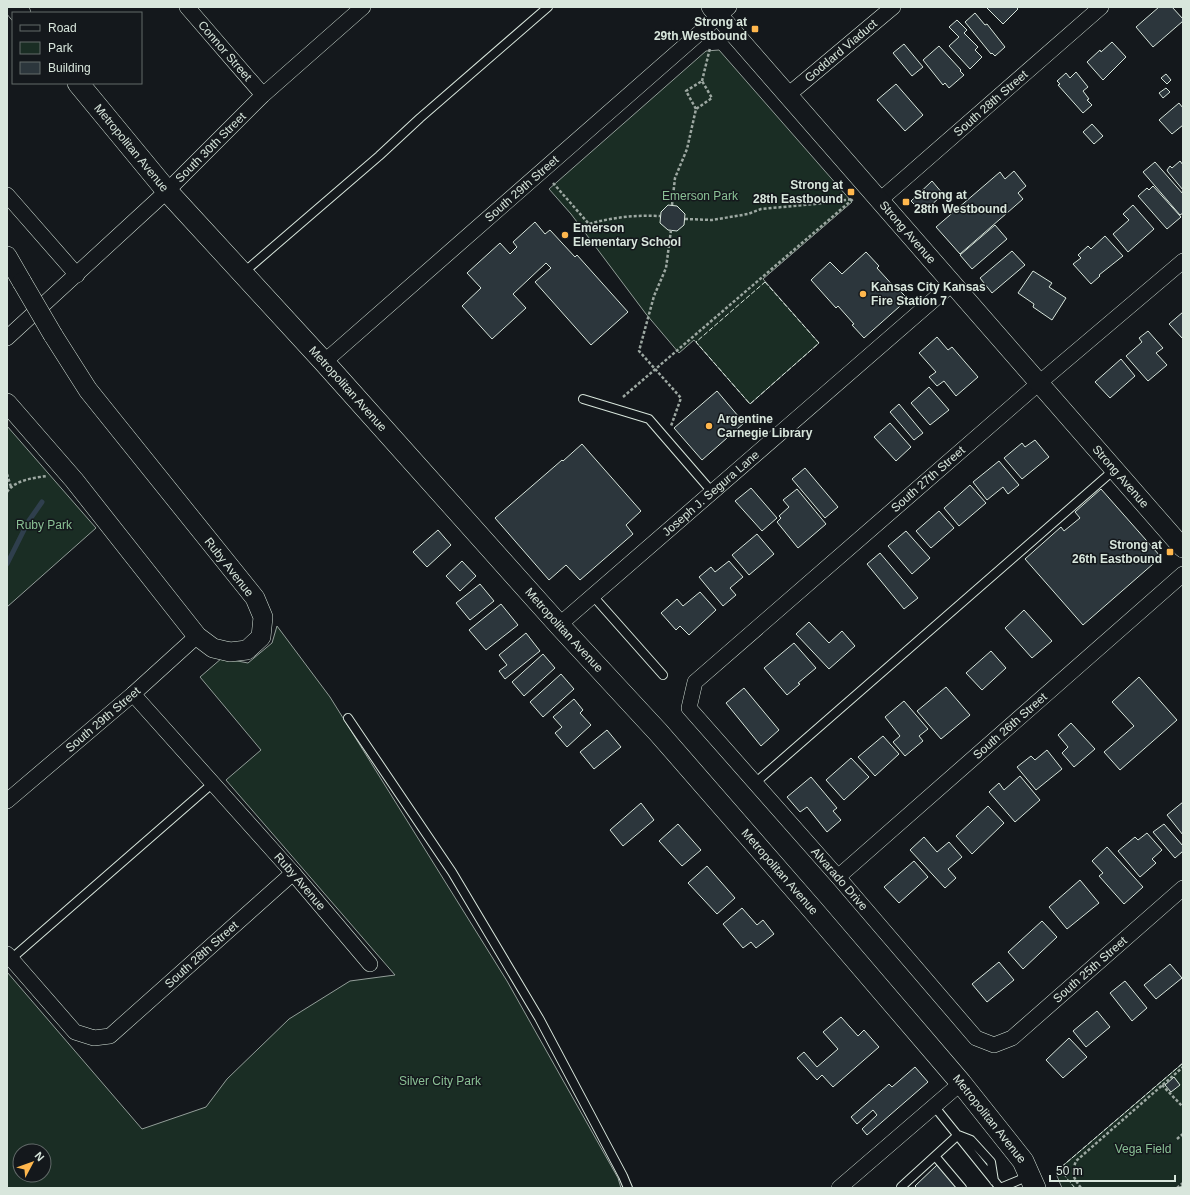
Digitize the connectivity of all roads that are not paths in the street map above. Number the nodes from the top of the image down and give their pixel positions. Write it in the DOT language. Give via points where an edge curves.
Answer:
graph roads {
  1 [pos="187,7"];
  2 [pos="364,7"];
  3 [pos="548,7"];
  4 [pos="892,7"];
  5 [pos="1101,7"];
  6 [pos="720,10"];
  7 [pos="79,84"];
  8 [pos="263,95"];
  9 [pos="788,95"];
  10 [pos="167,191"];
  11 [pos="7,195"];
  12 [pos="880,200"];
  13 [pos="7,256"];
  14 [pos="1183,261"];
  15 [pos="243,273"];
  16 [pos="77,275"];
  17 [pos="953,283"];
  18 [pos="7,338"];
  19 [pos="324,362"];
  20 [pos="1039,383"];
  21 [pos="583,399"];
  22 [pos="7,403"];
  23 [pos="1115,469"];
  24 [pos="713,493"];
  25 [pos="1183,548"];
  26 [pos="1183,574"];
  27 [pos="593,596"];
  28 [pos="560,625"];
  29 [pos="197,636"];
  30 [pos="663,675"];
  31 [pos="133,694"];
  32 [pos="689,708"];
  33 [pos="348,718"];
  34 [pos="213,783"];
  35 [pos="755,783"];
  36 [pos="7,801"];
  37 [pos="293,873"];
  38 [pos="838,877"];
  39 [pos="1183,888"];
  40 [pos="9,956"];
  41 [pos="370,964"];
  42 [pos="994,1045"];
  43 [pos="961,1083"];
  44 [pos="934,1106"];
  45 [pos="958,1135"];
  46 [pos="935,1156"];
  47 [pos="1032,1182"];
  48 [pos="628,1188"];
  49 [pos="839,1188"];
  50 [pos="902,1188"];
  51 [pos="962,1188"];
  52 [pos="1000,1188"];
  1 -- 8 [label="street, Connor Street"];
  2 -- 8 [label="street, South 30th Street"];
  3 -- 15 [label="lane"];
  4 -- 9 [label="street, Goddard Viaduct"];
  5 -- 12 [label="street, South 28th Street"];
  6 -- 9 [label="street, Strong Avenue"];
  6 -- 19 [label="street, South 29th Street"];
  7 -- 10 [label="main road, Metropolitan Avenue"];
  8 -- 10 [label="street, South 30th Street"];
  9 -- 12 [label="street, Strong Avenue"];
  10 -- 15 [label="main road, Metropolitan Avenue"];
  10 -- 16 [label="street, South 30th Street"];
  11 -- 16 [label="street"];
  12 -- 17 [label="street, Strong Avenue"];
  13 -- 29 [label="street, Ruby Avenue, bridge" via="88,390 255,598 263,617 261,636 247,650 230,652 213,648"];
  14 -- 20 [label="street, South 27th Street"];
  15 -- 19 [label="main road, Metropolitan Avenue"];
  16 -- 18 [label="street, South 30th Street"];
  17 -- 20 [label="street, Strong Avenue"];
  17 -- 24 [label="street, Joseph J. Segura Lane"];
  19 -- 28 [label="main road, Metropolitan Avenue"];
  20 -- 23 [label="street, Strong Avenue"];
  20 -- 32 [label="street, South 27th Street" via="695,682"];
  21 -- 24 [label="lane" via="649,419"];
  22 -- 29 [label="street, Ruby Avenue" via="74,480"];
  23 -- 25 [label="street, Strong Avenue"];
  23 -- 35 [label="lane"];
  24 -- 27 [label="street, Joseph J. Segura Lane"];
  26 -- 38 [label="street, South 26th Street"];
  27 -- 28 [label="street, Joseph J. Segura Lane"];
  27 -- 30 [label="lane"];
  28 -- 43 [label="main road, Metropolitan Avenue" via="658,732"];
  29 -- 31 [label="street, South 29th Street"];
  31 -- 34 [label="street, Ruby Avenue"];
  31 -- 36 [label="street, South 29th Street"];
  32 -- 35 [label="street, Alvarado Drive"];
  33 -- 48 [label="lane" via="460,884 539,1018"];
  34 -- 37 [label="street, Ruby Avenue"];
  34 -- 40 [label="lane"];
  35 -- 38 [label="street, Alvarado Drive"];
  37 -- 40 [label="street, South 28th Street" via="110,1036 94,1038 75,1032"];
  37 -- 41 [label="street, Ruby Avenue"];
  38 -- 42 [label="street, Alvarado Drive" via="976,1038"];
  39 -- 42 [label="street, South 25th Street" via="1012,1038"];
  43 -- 44 [label="street"];
  43 -- 47 [label="main road, Metropolitan Avenue" via="1023,1161"];
  44 -- 45 [label="lane"];
  44 -- 49 [label="street"];
  45 -- 46 [label="lane"];
  45 -- 52 [label="lane"];
  46 -- 50 [label="lane"];
  46 -- 51 [label="lane"];
  47 -- 52 [label="lane"];
}
